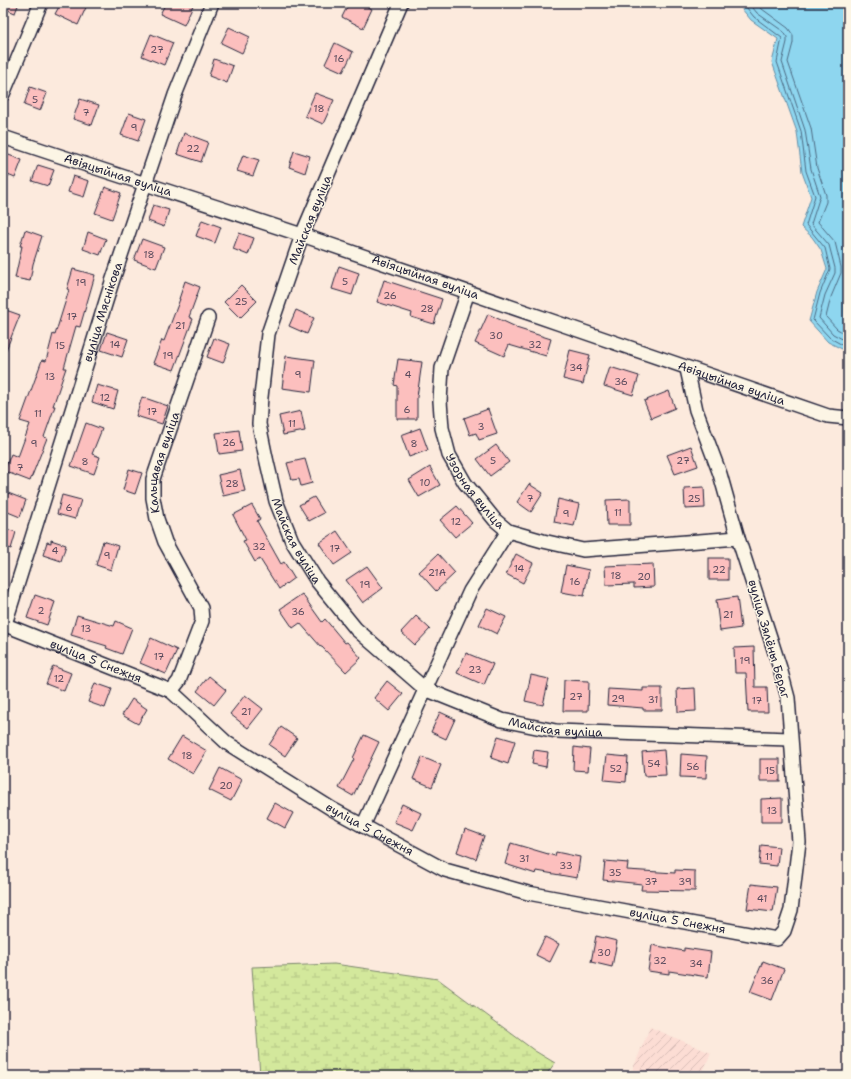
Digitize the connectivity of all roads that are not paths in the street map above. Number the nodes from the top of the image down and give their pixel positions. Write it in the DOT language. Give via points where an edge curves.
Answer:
graph roads {
  1 [pos="41,3"];
  2 [pos="212,3"];
  3 [pos="401,3"];
  4 [pos="3,94"];
  5 [pos="3,137"];
  6 [pos="145,185"];
  7 [pos="302,235"];
  8 [pos="468,292"];
  9 [pos="208,318"];
  10 [pos="687,369"];
  11 [pos="848,418"];
  12 [pos="508,531"];
  13 [pos="738,538"];
  14 [pos="4,624"];
  15 [pos="425,689"];
  16 [pos="171,691"];
  17 [pos="790,739"];
  18 [pos="363,826"];
  19 [pos="777,939"];
  1 -- 4 [label="street"];
  2 -- 6 [label="street, вуліца Мяснікова" via="175,95"];
  3 -- 7 [label="street, Майская вуліца"];
  5 -- 6 [label="street, Авіяцыйная вуліца"];
  6 -- 7 [label="street, Авіяцыйная вуліца"];
  6 -- 14 [label="street, вуліца Мяснікова"];
  7 -- 8 [label="street, Авіяцыйная вуліца"];
  7 -- 15 [label="street, Майская вуліца" via="268,334 261,397 259,424 276,500 292,541 318,581 356,629"];
  8 -- 10 [label="street, Авіяцыйная вуліца"];
  8 -- 12 [label="street, Узорная вуліца" via="442,368 442,428 449,455 465,483 495,520"];
  9 -- 16 [label="street, Кальцавая вуліца" via="153,479 152,498 156,519 165,542 201,608 202,621 179,681"];
  10 -- 11 [label="street, Авіяцыйная вуліца" via="828,416"];
  10 -- 13 [label="street, вуліца Зялёны Бераг" via="696,410 720,474"];
  12 -- 13 [label="street, Узорная вуліца" via="583,550"];
  12 -- 15 [label="street" via="470,591"];
  13 -- 17 [label="street, вуліца Зялёны Бераг" via="788,698"];
  14 -- 16 [label="street, вуліца 5 Снежня"];
  15 -- 17 [label="street, Майская вуліца" via="502,720 556,730"];
  15 -- 18 [label="street"];
  16 -- 18 [label="street, вуліца 5 Снежня" via="227,743"];
  17 -- 19 [label="street, вуліца Зялёны Бераг" via="799,842 791,910 784,931"];
  18 -- 19 [label="street, вуліца 5 Снежня" via="445,870 513,889"];
}
